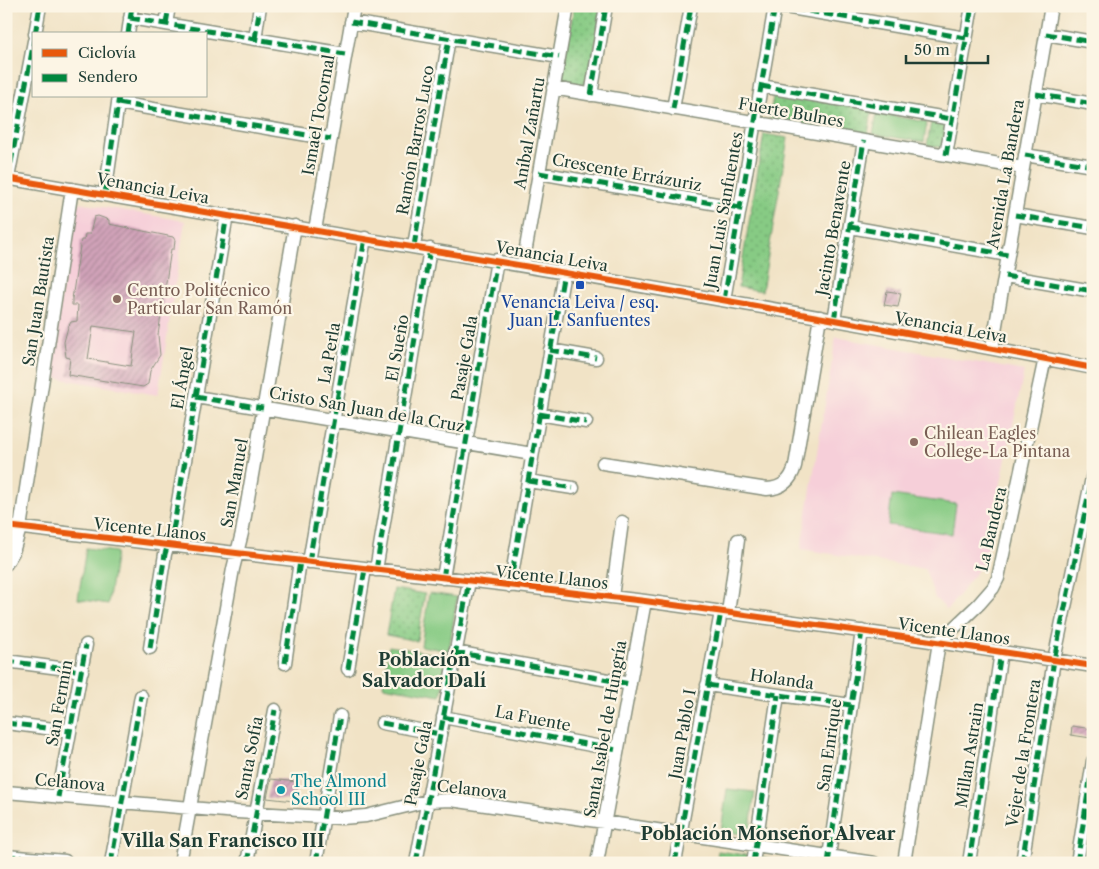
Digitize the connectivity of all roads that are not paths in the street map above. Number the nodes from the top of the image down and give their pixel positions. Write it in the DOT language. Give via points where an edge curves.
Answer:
graph roads {
  1 [pos="40,6"];
  2 [pos="169,6"];
  3 [pos="260,6"];
  4 [pos="354,6"];
  5 [pos="568,6"];
  6 [pos="606,6"];
  7 [pos="691,6"];
  8 [pos="775,6"];
  9 [pos="780,6"];
  10 [pos="972,6"];
  11 [pos="1051,6"];
  12 [pos="131,12"];
  13 [pos="351,22"];
  14 [pos="166,24"];
  15 [pos="35,32"];
  16 [pos="128,32"];
  17 [pos="1046,34"];
  18 [pos="449,38"];
  19 [pos="966,38"];
  20 [pos="255,39"];
  21 [pos="1093,42"];
  22 [pos="32,51"];
  23 [pos="345,54"];
  24 [pos="559,57"];
  25 [pos="761,86"];
  26 [pos="553,88"];
  27 [pos="1036,94"];
  28 [pos="591,95"];
  29 [pos="118,99"];
  30 [pos="1093,104"];
  31 [pos="673,109"];
  32 [pos="952,118"];
  33 [pos="755,122"];
  34 [pos="331,139"];
  35 [pos="864,141"];
  36 [pos="946,155"];
  37 [pos="1025,155"];
  38 [pos="1093,166"];
  39 [pos="1023,168"];
  40 [pos="539,173"];
  41 [pos="7,178"];
  42 [pos="72,189"];
  43 [pos="105,194"];
  44 [pos="740,208"];
  45 [pos="227,215"];
  46 [pos="1015,215"];
  47 [pos="295,226"];
  48 [pos="850,227"];
  49 [pos="1093,228"];
  50 [pos="315,230"];
  51 [pos="365,238"];
  52 [pos="414,246"];
  53 [pos="430,249"];
  54 [pos="1008,255"];
  55 [pos="497,260"];
  56 [pos="523,265"];
  57 [pos="564,272"];
  58 [pos="1004,276"];
  59 [pos="1093,290"];
  60 [pos="724,300"];
  61 [pos="820,317"];
  62 [pos="834,320"];
  63 [pos="992,348"];
  64 [pos="550,350"];
  65 [pos="596,358"];
  66 [pos="1045,358"];
  67 [pos="1093,368"];
  68 [pos="196,397"];
  69 [pos="263,408"];
  70 [pos="539,414"];
  71 [pos="334,420"];
  72 [pos="586,422"];
  73 [pos="400,431"];
  74 [pos="466,442"];
  75 [pos="532,454"];
  76 [pos="603,462"];
  77 [pos="1093,473"];
  78 [pos="528,481"];
  79 [pos="573,488"];
  80 [pos="622,522"];
  81 [pos="6,526"];
  82 [pos="20,528"];
  83 [pos="738,540"];
  84 [pos="169,546"];
  85 [pos="237,553"];
  86 [pos="305,561"];
  87 [pos="6,564"];
  88 [pos="371,570"];
  89 [pos="443,578"];
  90 [pos="468,581"];
  91 [pos="510,586"];
  92 [pos="612,598"];
  93 [pos="645,601"];
  94 [pos="725,612"];
  95 [pos="862,631"];
  96 [pos="939,642"];
  97 [pos="86,645"];
  98 [pos="150,648"];
  99 [pos="455,652"];
  100 [pos="1001,652"];
  101 [pos="6,660"];
  102 [pos="1054,660"];
  103 [pos="285,663"];
  104 [pos="1093,666"];
  105 [pos="348,669"];
  106 [pos="82,670"];
  107 [pos="630,684"];
  108 [pos="707,685"];
  109 [pos="778,695"];
  110 [pos="141,696"];
  111 [pos="851,705"];
  112 [pos="275,710"];
  113 [pos="340,716"];
  114 [pos="443,717"];
  115 [pos="6,723"];
  116 [pos="382,723"];
  117 [pos="70,731"];
  118 [pos="440,734"];
  119 [pos="618,750"];
  120 [pos="1093,761"];
  121 [pos="6,792"];
  122 [pos="58,797"];
  123 [pos="427,801"];
  124 [pos="122,802"];
  125 [pos="190,808"];
  126 [pos="255,813"];
  127 [pos="324,817"];
  128 [pos="604,822"];
  129 [pos="680,833"];
  130 [pos="756,845"];
  131 [pos="6,856"];
  132 [pos="829,859"];
  133 [pos="65,861"];
  134 [pos="111,863"];
  135 [pos="180,863"];
  136 [pos="247,863"];
  137 [pos="316,863"];
  138 [pos="416,863"];
  139 [pos="597,863"];
  140 [pos="674,863"];
  141 [pos="753,863"];
  142 [pos="874,863"];
  143 [pos="904,863"];
  144 [pos="969,863"];
  145 [pos="1022,863"];
  146 [pos="1077,863"];
  1 -- 15 [label="street"];
  2 -- 14 [label="street"];
  3 -- 20 [label="street"];
  4 -- 13 [label="street, Ismael Tocornal"];
  5 -- 24 [label="street, Aníbal Zañartu"];
  6 -- 28 [label="street"];
  7 -- 31 [label="street"];
  8 -- 25 [label="street, Juan Luis Sanfuentes"];
  9 -- 19 [label="street"];
  10 -- 19 [label="street"];
  11 -- 17 [label="street, Avenida La Bandera"];
  12 -- 14 [label="street"];
  12 -- 16 [label="street"];
  13 -- 18 [label="street"];
  13 -- 23 [label="street, Ismael Tocornal"];
  14 -- 20 [label="street"];
  17 -- 21 [label="street"];
  17 -- 27 [label="street, Avenida La Bandera"];
  18 -- 24 [label="street"];
  18 -- 52 [label="street, Ramón Barros Luco"];
  19 -- 32 [label="street"];
  20 -- 23 [label="street"];
  22 -- 41 [label="street"];
  23 -- 34 [label="street, Ismael Tocornal"];
  24 -- 26 [label="street, Aníbal Zañartu"];
  25 -- 32 [label="street, Fuerte Bulnes"];
  25 -- 33 [label="street, Juan Luis Sanfuentes"];
  26 -- 28 [label="street, Fuerte Bulnes"];
  26 -- 40 [label="street, Aníbal Zañartu"];
  27 -- 30 [label="street"];
  27 -- 37 [label="street, Avenida La Bandera"];
  28 -- 31 [label="street, Fuerte Bulnes"];
  29 -- 34 [label="street"];
  29 -- 43 [label="street"];
  31 -- 33 [label="street, Fuerte Bulnes"];
  32 -- 36 [label="street"];
  33 -- 35 [label="street, Fuerte Bulnes"];
  33 -- 44 [label="street, Juan Luis Sanfuentes"];
  34 -- 50 [label="street, Ismael Tocornal"];
  35 -- 36 [label="street, Fuerte Bulnes"];
  35 -- 48 [label="street, Jacinto Benavente"];
  36 -- 39 [label="street, Fuerte Bulnes"];
  37 -- 38 [label="street"];
  37 -- 39 [label="street, Avenida La Bandera"];
  39 -- 46 [label="street, Avenida La Bandera"];
  40 -- 44 [label="street, Crescente Errázuriz"];
  40 -- 56 [label="street, Aníbal Zañartu"];
  41 -- 42 [label="street, Venancia Leiva"];
  42 -- 43 [label="street, Venancia Leiva"];
  42 -- 82 [label="street, San Juan Bautista"];
  43 -- 45 [label="street, Venancia Leiva"];
  44 -- 60 [label="street, Juan Luis Sanfuentes"];
  45 -- 47 [label="street, Venancia Leiva"];
  45 -- 68 [label="street, El Ángel"];
  46 -- 49 [label="street"];
  46 -- 54 [label="street, Avenida La Bandera"];
  47 -- 50 [label="street, Venancia Leiva"];
  47 -- 69 [label="street, San Manuel"];
  48 -- 54 [label="street"];
  48 -- 62 [label="street, Jacinto Benavente"];
  50 -- 51 [label="street, Venancia Leiva"];
  51 -- 52 [label="street, Venancia Leiva"];
  51 -- 71 [label="street, La Perla"];
  52 -- 53 [label="street, Venancia Leiva"];
  53 -- 55 [label="street, Venancia Leiva"];
  53 -- 73 [label="street, El Sueño"];
  54 -- 58 [label="street, Avenida La Bandera"];
  55 -- 56 [label="street, Venancia Leiva"];
  55 -- 74 [label="street, Pasaje Gala"];
  56 -- 57 [label="street, Venancia Leiva"];
  57 -- 60 [label="street, Venancia Leiva"];
  57 -- 64 [label="street"];
  58 -- 59 [label="street"];
  58 -- 63 [label="street, Avenida La Bandera"];
  60 -- 61 [label="street, Venancia Leiva"];
  61 -- 62 [label="street, Venancia Leiva"];
  61 -- 76 [label="street" via="795,466 791,478 782,486 767,489"];
  62 -- 63 [label="street, Venancia Leiva"];
  63 -- 66 [label="street, Venancia Leiva"];
  64 -- 65 [label="street"];
  64 -- 70 [label="street"];
  66 -- 67 [label="street, Venancia Leiva"];
  66 -- 96 [label="street, La Bandera" via="998,578 979,604"];
  68 -- 69 [label="street, Cristo San Juan de la Cruz"];
  68 -- 84 [label="street, El Ángel"];
  69 -- 71 [label="street, Cristo San Juan de la Cruz"];
  69 -- 85 [label="street, San Manuel"];
  70 -- 72 [label="street"];
  70 -- 75 [label="street"];
  71 -- 73 [label="street, Cristo San Juan de la Cruz"];
  71 -- 86 [label="street, La Perla"];
  73 -- 74 [label="street, Cristo San Juan de la Cruz"];
  73 -- 88 [label="street, El Sueño"];
  74 -- 75 [label="street, Cristo San Juan de la Cruz"];
  74 -- 89 [label="street, Pasaje Gala"];
  75 -- 78 [label="street"];
  77 -- 102 [label="street, Vejer de la Frontera"];
  78 -- 79 [label="street"];
  78 -- 91 [label="street"];
  80 -- 92 [label="street"];
  81 -- 82 [label="street, Vicente Llanos"];
  82 -- 84 [label="street, Vicente Llanos"];
  82 -- 87 [label="street, San Juan Bautista"];
  83 -- 94 [label="street, Juan Pablo I"];
  84 -- 85 [label="street, Vicente Llanos"];
  84 -- 98 [label="street, El Ángel"];
  85 -- 86 [label="street, Vicente Llanos"];
  85 -- 125 [label="street, San Manuel"];
  86 -- 88 [label="street, Vicente Llanos"];
  86 -- 103 [label="street, La Perla"];
  88 -- 89 [label="street, Vicente Llanos"];
  88 -- 105 [label="street, El Sueño"];
  89 -- 90 [label="street, Vicente Llanos"];
  90 -- 91 [label="street, Vicente Llanos"];
  90 -- 99 [label="street, Pasaje Gala"];
  91 -- 92 [label="street, Vicente Llanos"];
  92 -- 93 [label="street, Vicente Llanos"];
  93 -- 94 [label="street, Vicente Llanos"];
  93 -- 107 [label="street, Santa Isabel de Hungría"];
  94 -- 95 [label="street, Vicente Llanos"];
  94 -- 108 [label="street, Juan Pablo I"];
  95 -- 96 [label="street, Vicente Llanos"];
  95 -- 111 [label="street, San Enrique"];
  96 -- 100 [label="street, Vicente Llanos"];
  96 -- 143 [label="street"];
  97 -- 106 [label="street, San Fermín"];
  99 -- 107 [label="street"];
  99 -- 114 [label="street, Pasaje Gala"];
  100 -- 102 [label="street, Vicente Llanos"];
  100 -- 144 [label="street, Millan Astrain"];
  101 -- 106 [label="street"];
  102 -- 104 [label="street, Vicente Llanos"];
  102 -- 145 [label="street, Vejer de la Frontera"];
  106 -- 117 [label="street, San Fermín"];
  107 -- 119 [label="street, Santa Isabel de Hungría"];
  108 -- 109 [label="street, Holanda"];
  108 -- 129 [label="street, Juan Pablo I"];
  109 -- 111 [label="street, Holanda"];
  109 -- 130 [label="street"];
  110 -- 124 [label="street"];
  111 -- 132 [label="street, San Enrique"];
  112 -- 126 [label="street, Santa Sofía"];
  113 -- 127 [label="street"];
  114 -- 118 [label="street, Pasaje Gala"];
  114 -- 119 [label="street, La Fuente"];
  115 -- 117 [label="street"];
  116 -- 118 [label="street"];
  117 -- 122 [label="street, San Fermín"];
  118 -- 123 [label="street, Pasaje Gala"];
  119 -- 128 [label="street, Santa Isabel de Hungría"];
  120 -- 146 [label="street"];
  121 -- 122 [label="street, Celanova"];
  122 -- 124 [label="street, Celanova"];
  123 -- 127 [label="street, Celanova" via="358,817"];
  123 -- 128 [label="street, Celanova" via="450,800"];
  123 -- 138 [label="street, Pasaje Gala"];
  124 -- 125 [label="street, Celanova"];
  124 -- 134 [label="street"];
  125 -- 126 [label="street, Celanova"];
  125 -- 135 [label="street, San Manuel"];
  126 -- 127 [label="street, Celanova"];
  126 -- 136 [label="street, Santa Sofía"];
  127 -- 137 [label="street"];
  128 -- 129 [label="street, Celanova"];
  128 -- 139 [label="street, Santa Isabel de Hungría"];
  129 -- 130 [label="street, Celanova"];
  129 -- 140 [label="street, Juan Pablo I"];
  130 -- 132 [label="street, Celanova"];
  130 -- 141 [label="street"];
  131 -- 133 [label="street"];
  132 -- 142 [label="street, Celanova"];
}
